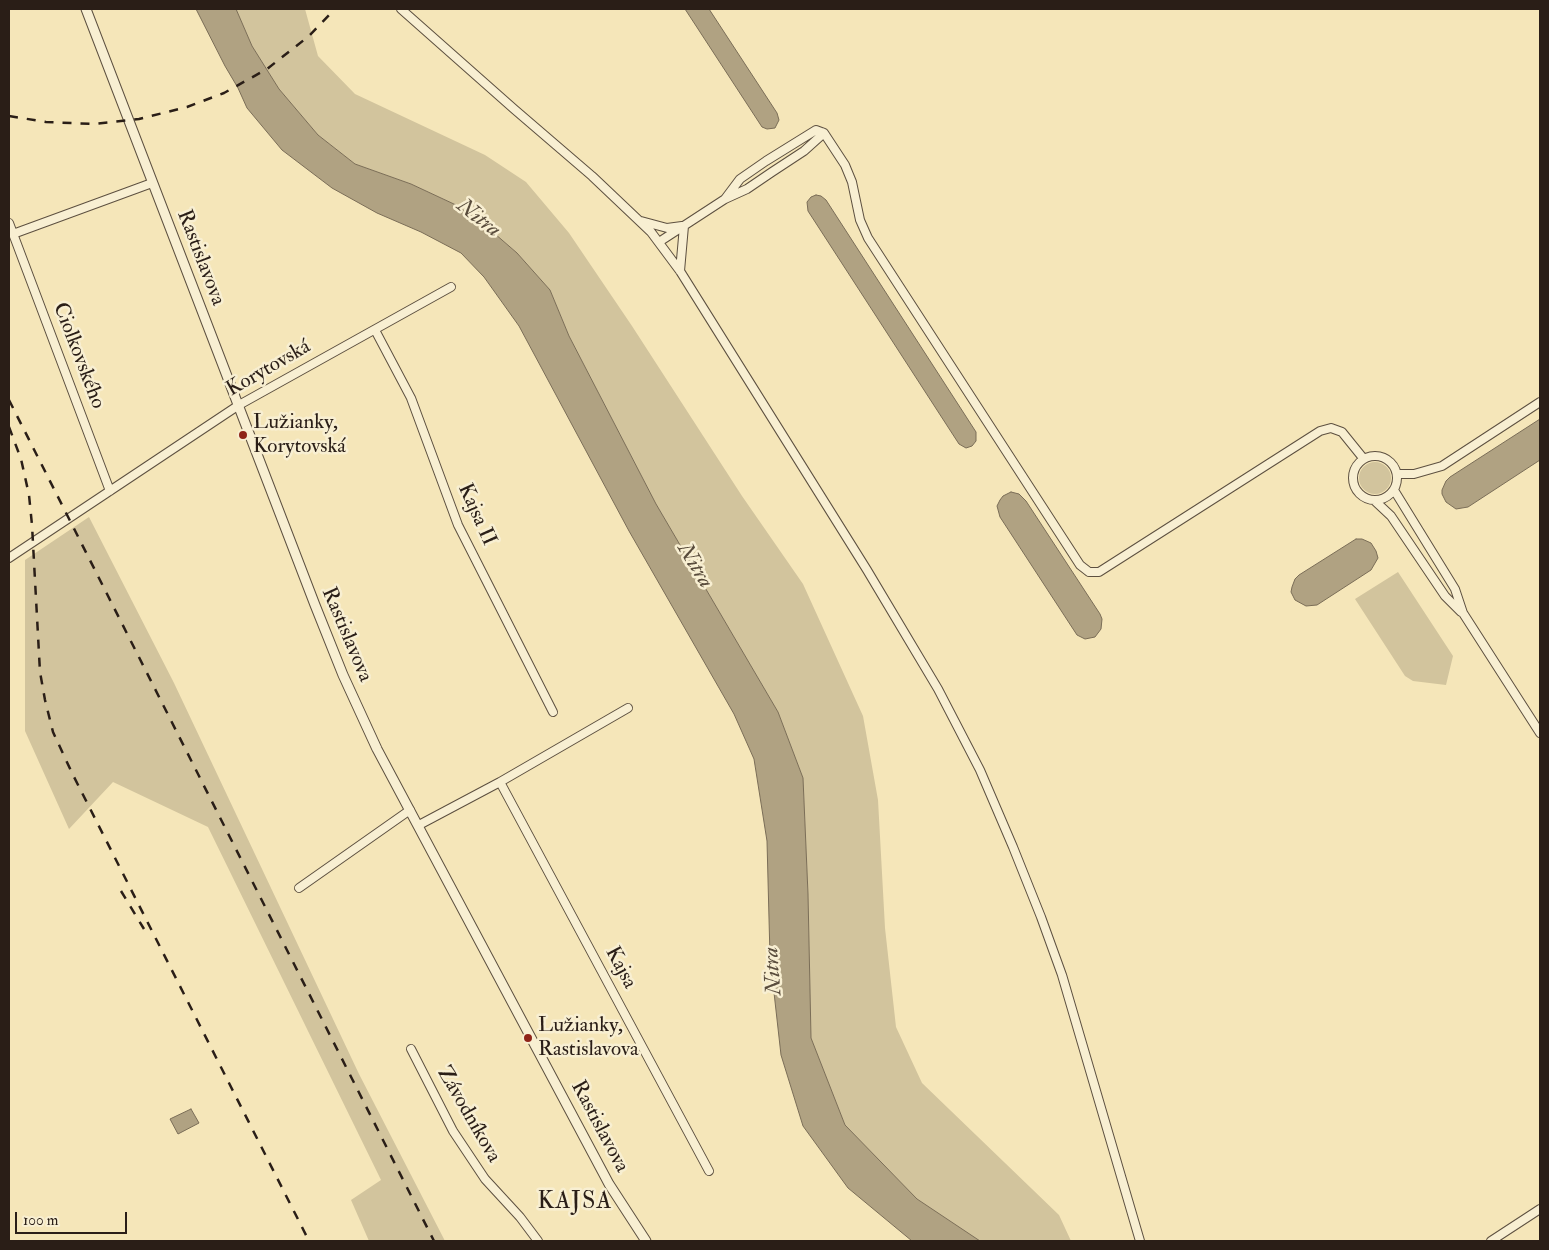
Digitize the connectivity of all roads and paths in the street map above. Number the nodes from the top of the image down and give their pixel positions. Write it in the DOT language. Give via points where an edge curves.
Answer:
graph roads {
  1 [pos="86,9"];
  2 [pos="401,9"];
  3 [pos="824,133"];
  4 [pos="152,183"];
  5 [pos="724,199"];
  6 [pos="641,222"];
  7 [pos="9,223"];
  8 [pos="684,226"];
  9 [pos="13,234"];
  10 [pos="659,242"];
  11 [pos="680,271"];
  12 [pos="451,287"];
  13 [pos="375,330"];
  14 [pos="1540,402"];
  15 [pos="238,405"];
  16 [pos="1363,458"];
  17 [pos="1397,474"];
  18 [pos="1394,490"];
  19 [pos="110,491"];
  20 [pos="1375,501"];
  21 [pos="9,558"];
  22 [pos="1463,613"];
  23 [pos="628,708"];
  24 [pos="553,712"];
  25 [pos="1530,717"];
  26 [pos="1540,733"];
  27 [pos="1540,741"];
  28 [pos="500,782"];
  29 [pos="410,810"];
  30 [pos="419,825"];
  31 [pos="299,888"];
  32 [pos="411,1049"];
  33 [pos="709,1171"];
  34 [pos="1540,1209"];
  35 [pos="538,1241"];
  36 [pos="646,1241"];
  37 [pos="1140,1241"];
  38 [pos="1491,1241"];
  1 -- 4 [label="street, Rastislavova"];
  2 -- 6 [label="street"];
  3 -- 5 [label="street" via="804,151"];
  3 -- 5 [label="street" via="816,130 766,161 740,179"];
  3 -- 16 [label="street" via="845,165 868,238 1080,565 1089,572 1099,572 1320,431 1331,428 1342,432"];
  4 -- 9 [label="street"];
  4 -- 15 [label="street, Rastislavova"];
  5 -- 8 [label="street"];
  6 -- 8 [label="street" via="667,228"];
  6 -- 10 [label="street"];
  7 -- 9 [label="street, Ciolkovského"];
  8 -- 10 [label="street"];
  8 -- 11 [label="street"];
  9 -- 19 [label="street, Ciolkovského"];
  10 -- 11 [label="street"];
  11 -- 37 [label="street" via="867,570 938,689 980,770 1062,975"];
  12 -- 13 [label="street, Korytovská"];
  13 -- 15 [label="street, Korytovská"];
  13 -- 24 [label="street, Kajsa II" via="411,398 458,525"];
  14 -- 17 [label="street" via="1442,466 1414,474"];
  15 -- 19 [label="street, Korytovská"];
  15 -- 29 [label="street, Rastislavova" via="343,674 377,749"];
  16 -- 17 [label="street" via="1380,456 1394,466"];
  16 -- 20 [label="street" via="1352,474 1352,484 1365,499"];
  17 -- 18 [label="street"];
  18 -- 20 [label="street" via="1389,496"];
  18 -- 22 [label="street" via="1455,589"];
  19 -- 21 [label="street, Korytovská"];
  20 -- 22 [label="street" via="1391,516 1445,596"];
  22 -- 25 [label="street"];
  23 -- 28 [label="street"];
  25 -- 26 [label="street"];
  25 -- 27 [label="street"];
  28 -- 30 [label="street"];
  28 -- 33 [label="street, Kajsa"];
  29 -- 30 [label="street, Rastislavova"];
  29 -- 31 [label="street"];
  30 -- 36 [label="street, Rastislavova" via="609,1184"];
  32 -- 35 [label="street, Závodníkova" via="453,1131 485,1179"];
  34 -- 38 [label="street"];
}
